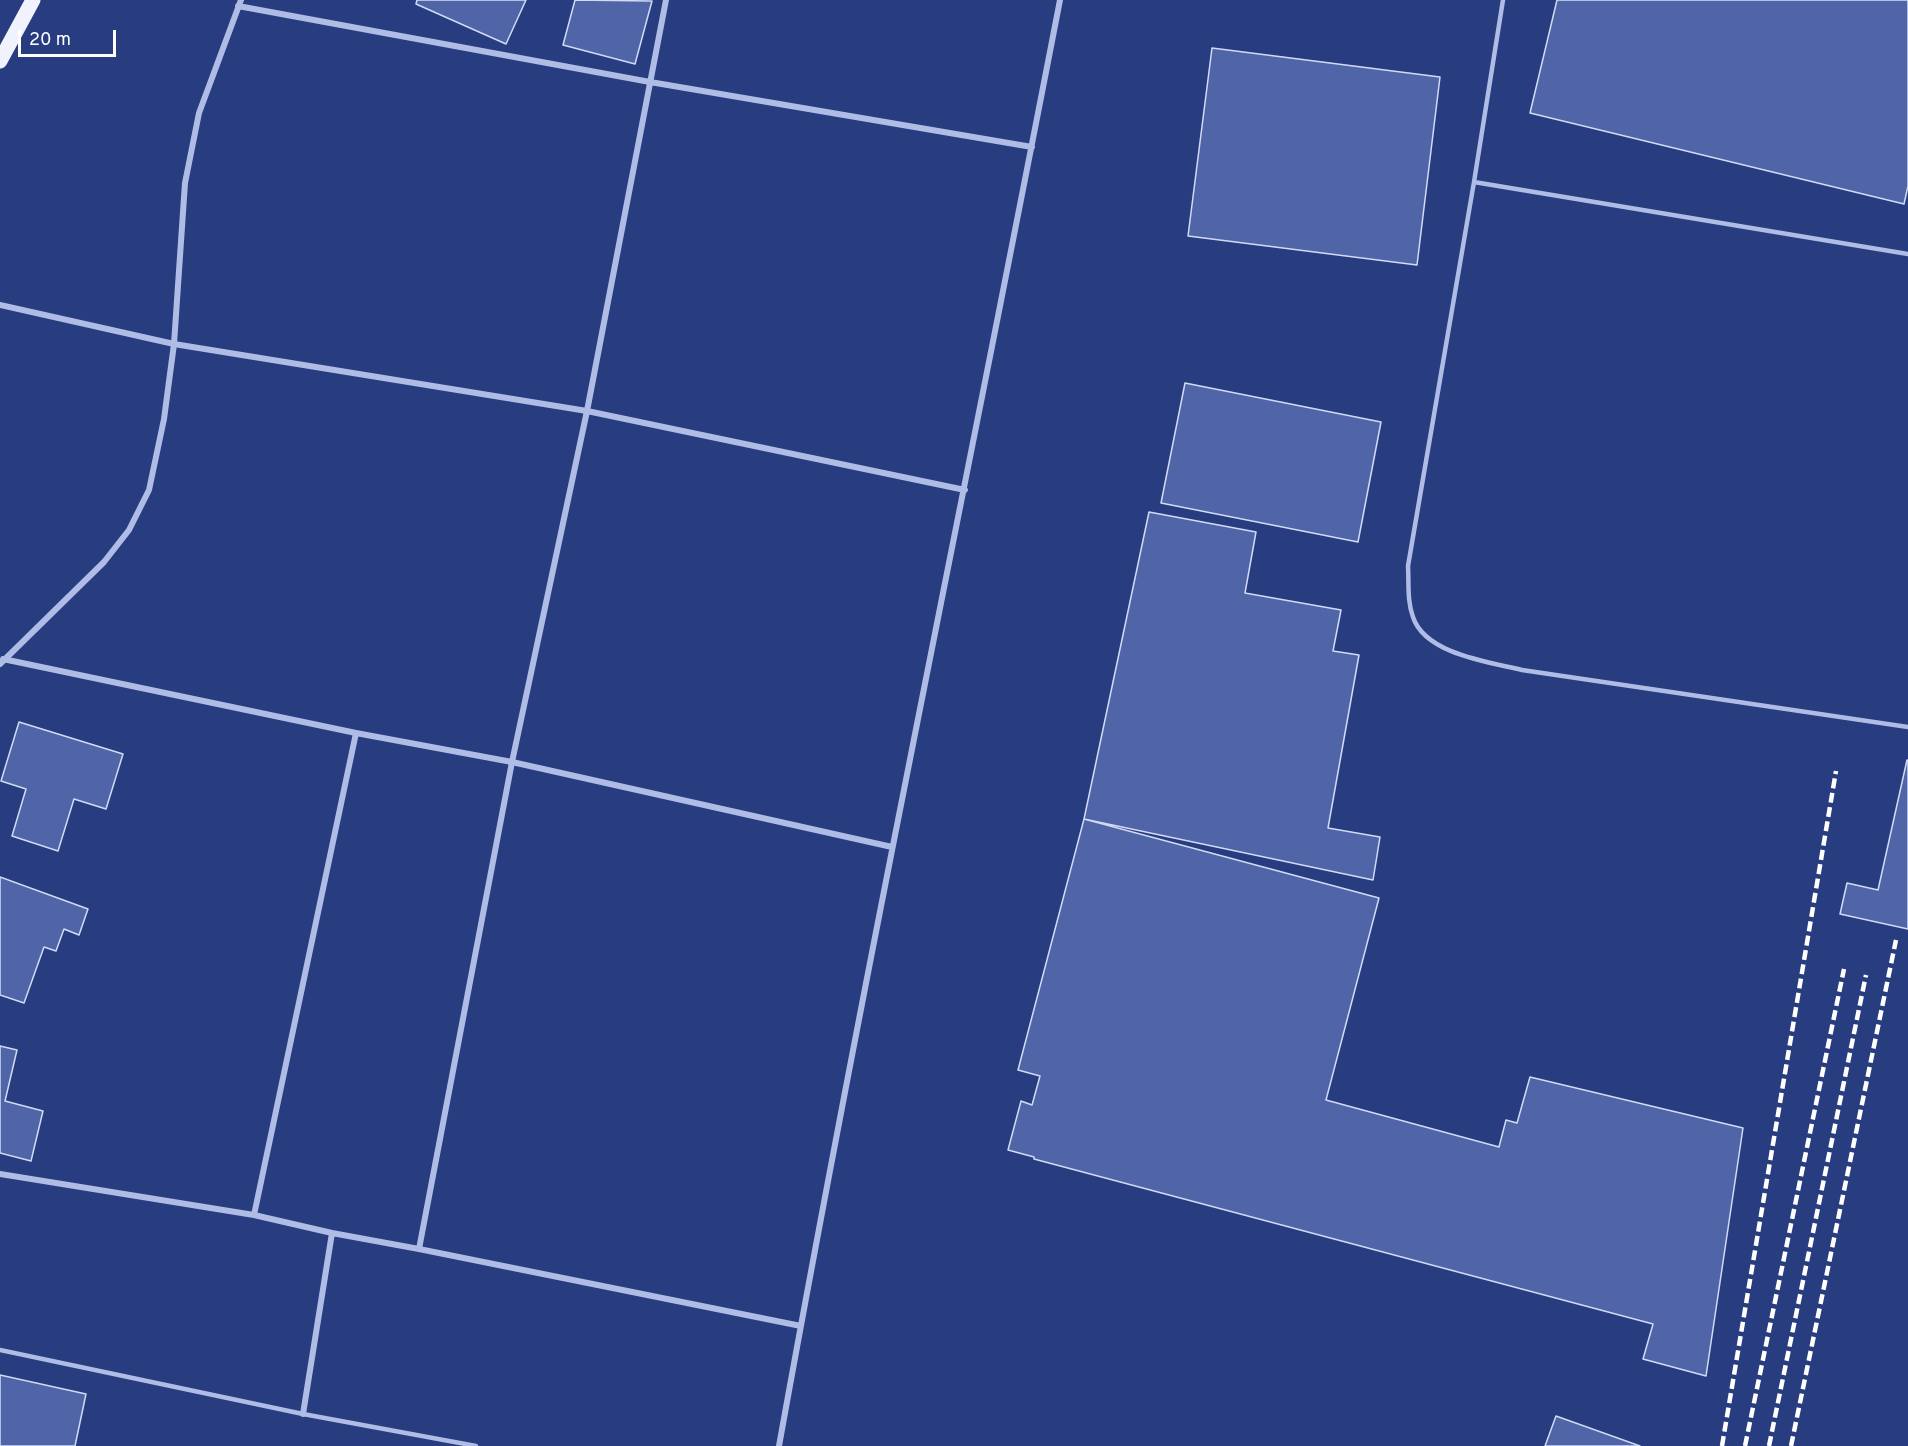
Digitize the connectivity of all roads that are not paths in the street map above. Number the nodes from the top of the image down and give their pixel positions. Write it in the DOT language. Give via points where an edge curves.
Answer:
graph roads {
  1 [pos="33,0"];
  2 [pos="666,0"];
  3 [pos="1060,0"];
  4 [pos="1503,0"];
  5 [pos="239,3"];
  6 [pos="0,61"];
  7 [pos="650,82"];
  8 [pos="1032,147"];
  9 [pos="1474,182"];
  10 [pos="1908,254"];
  11 [pos="0,305"];
  12 [pos="174,344"];
  13 [pos="586,411"];
  14 [pos="965,490"];
  15 [pos="2,662"];
  16 [pos="1908,727"];
  17 [pos="356,733"];
  18 [pos="512,762"];
  19 [pos="892,847"];
  20 [pos="0,1174"];
  21 [pos="254,1215"];
  22 [pos="332,1233"];
  23 [pos="419,1249"];
  24 [pos="801,1326"];
  25 [pos="0,1350"];
  26 [pos="303,1414"];
  27 [pos="476,1446"];
  28 [pos="779,1446"];
  1 -- 6 [label="main road"];
  2 -- 7 [label="street"];
  3 -- 8 [label="street"];
  4 -- 9 [label="lane"];
  5 -- 7 [label="street"];
  5 -- 12 [label="street" via="199,114 185,183"];
  7 -- 8 [label="street"];
  7 -- 13 [label="street"];
  8 -- 14 [label="street"];
  9 -- 10 [label="lane"];
  9 -- 16 [label="lane" via="1408,566 1409,603 1414,620 1443,648 1522,670"];
  11 -- 12 [label="street"];
  12 -- 13 [label="street"];
  12 -- 15 [label="street" via="149,490 129,530 96,570"];
  13 -- 14 [label="street"];
  13 -- 18 [label="street"];
  14 -- 19 [label="street"];
  15 -- 17 [label="street"];
  17 -- 18 [label="street"];
  17 -- 21 [label="street"];
  18 -- 19 [label="street"];
  18 -- 23 [label="street"];
  19 -- 24 [label="street"];
  20 -- 21 [label="street"];
  21 -- 22 [label="street"];
  22 -- 23 [label="street"];
  22 -- 26 [label="street"];
  23 -- 24 [label="street"];
  24 -- 28 [label="street"];
  25 -- 26 [label="lane"];
  26 -- 27 [label="lane"];
}
